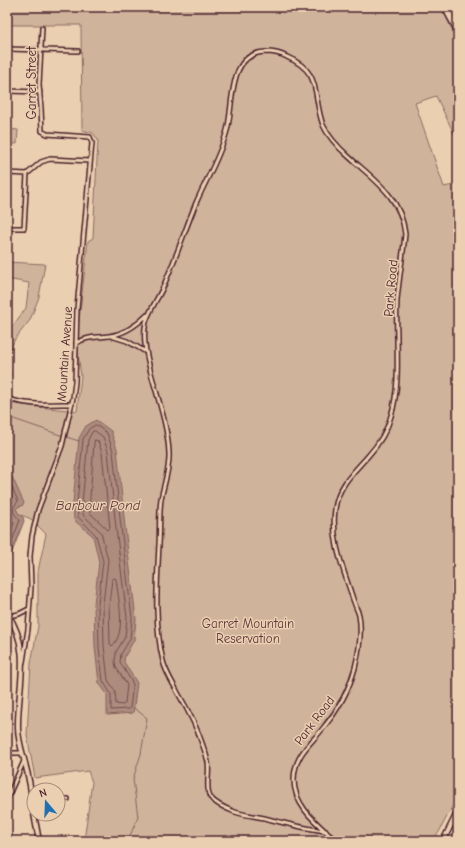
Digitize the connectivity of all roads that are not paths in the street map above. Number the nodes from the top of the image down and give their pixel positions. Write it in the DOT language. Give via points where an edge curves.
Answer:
graph roads {
  1 [pos="445,7"];
  2 [pos="452,7"];
  3 [pos="458,20"];
  4 [pos="42,28"];
  5 [pos="458,31"];
  6 [pos="7,49"];
  7 [pos="41,50"];
  8 [pos="78,51"];
  9 [pos="7,91"];
  10 [pos="40,92"];
  11 [pos="90,137"];
  12 [pos="90,161"];
  13 [pos="7,173"];
  14 [pos="27,174"];
  15 [pos="7,228"];
  16 [pos="150,313"];
  17 [pos="111,336"];
  18 [pos="76,343"];
  19 [pos="146,352"];
  20 [pos="7,398"];
  21 [pos="72,404"];
  22 [pos="29,609"];
  23 [pos="8,614"];
  24 [pos="23,664"];
  25 [pos="7,753"];
  26 [pos="22,753"];
  27 [pos="24,761"];
  28 [pos="29,782"];
  29 [pos="7,799"];
  30 [pos="458,811"];
  31 [pos="315,821"];
  32 [pos="36,822"];
  33 [pos="314,830"];
  34 [pos="326,832"];
  35 [pos="39,841"];
  36 [pos="336,841"];
  37 [pos="443,841"];
  1 -- 5 [label="highway"];
  2 -- 3 [label="highway"];
  4 -- 7 [label="street, Garret Street"];
  6 -- 7 [label="street"];
  7 -- 8 [label="street"];
  7 -- 10 [label="street, Garret Street"];
  9 -- 10 [label="street"];
  10 -- 11 [label="street, Garret Street" via="42,132"];
  11 -- 12 [label="street, Mountain Avenue"];
  12 -- 14 [label="street" via="50,159 41,162"];
  12 -- 18 [label="street, Mountain Avenue"];
  13 -- 14 [label="street"];
  14 -- 15 [label="street" via="24,228"];
  16 -- 17 [label="street, Park Road" via="133,326"];
  16 -- 19 [label="street, Park Road" via="145,328"];
  16 -- 31 [label="street, Park Road" via="228,131 233,84 240,68 248,58 262,52 277,52 298,61 312,78 321,118 329,136 389,194 401,213 405,234 397,300 395,394 391,417 378,444 342,487 335,510 337,549 359,616 360,632 355,668 341,702 299,757 294,772 295,791 300,805"];
  17 -- 18 [label="street, Park Road" via="87,337"];
  17 -- 19 [label="street, Park Road" via="127,341"];
  18 -- 21 [label="street, Mountain Avenue"];
  19 -- 33 [label="street, Park Road" via="170,455 161,500 156,600 163,662 193,721 208,762 208,791 211,799 236,812"];
  20 -- 21 [label="street" via="42,404"];
  21 -- 22 [label="street, Mountain Avenue" via="62,446 35,518 31,546"];
  22 -- 23 [label="street" via="19,614"];
  22 -- 24 [label="street, Mountain Avenue"];
  23 -- 24 [label="street" via="18,636"];
  24 -- 26 [label="street" via="18,727"];
  25 -- 26 [label="street"];
  26 -- 27 [label="street"];
  27 -- 28 [label="street"];
  27 -- 29 [label="street"];
  30 -- 37 [label="street"];
  31 -- 33 [label="street" via="317,826"];
  31 -- 34 [label="street, Park Road"];
  32 -- 35 [label="street"];
  33 -- 34 [label="street, Park Road"];
  34 -- 36 [label="street, Park Road"];
}
